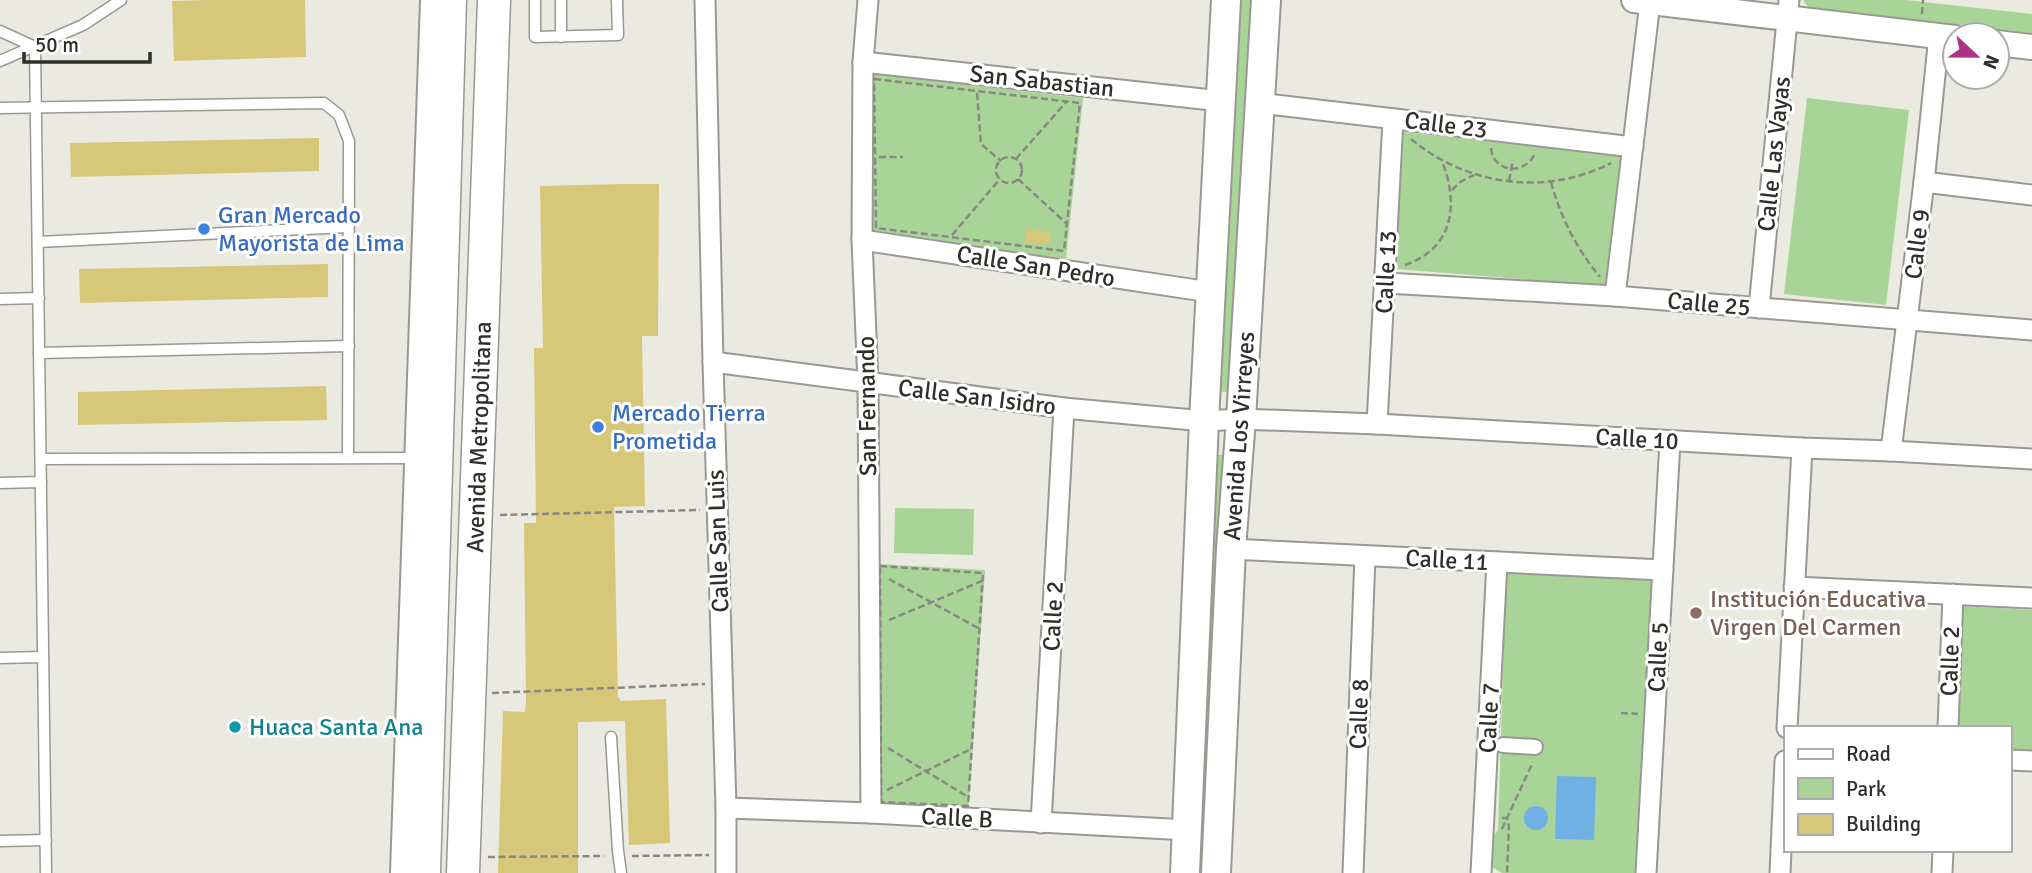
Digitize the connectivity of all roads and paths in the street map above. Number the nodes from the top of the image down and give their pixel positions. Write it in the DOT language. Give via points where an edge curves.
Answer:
graph roads {
  1 [pos="121,0"];
  2 [pos="433,0"];
  3 [pos="450,0"];
  4 [pos="494,0"];
  5 [pos="535,0"];
  6 [pos="561,0"];
  7 [pos="617,0"];
  8 [pos="705,0"];
  9 [pos="868,0"];
  10 [pos="1226,0"];
  11 [pos="1266,0"];
  12 [pos="1642,1"];
  13 [pos="1789,9"];
  14 [pos="0,31"];
  15 [pos="1941,36"];
  16 [pos="561,37"];
  17 [pos="2011,45"];
  18 [pos="36,47"];
  19 [pos="2032,47"];
  20 [pos="0,61"];
  21 [pos="863,62"];
  22 [pos="1941,75"];
  23 [pos="977,91"];
  24 [pos="1066,101"];
  25 [pos="1221,102"];
  26 [pos="1259,103"];
  27 [pos="36,107"];
  28 [pos="0,108"];
  29 [pos="1393,119"];
  30 [pos="1418,136"];
  31 [pos="1491,144"];
  32 [pos="1633,147"];
  33 [pos="1536,149"];
  34 [pos="875,156"];
  35 [pos="903,157"];
  36 [pos="1016,159"];
  37 [pos="1513,160"];
  38 [pos="1001,161"];
  39 [pos="1442,161"];
  40 [pos="1612,163"];
  41 [pos="1511,169"];
  42 [pos="1474,175"];
  43 [pos="1000,179"];
  44 [pos="1018,179"];
  45 [pos="1551,181"];
  46 [pos="1509,182"];
  47 [pos="1924,182"];
  48 [pos="1452,190"];
  49 [pos="2032,195"];
  50 [pos="1067,224"];
  51 [pos="347,227"];
  52 [pos="950,237"];
  53 [pos="862,240"];
  54 [pos="38,242"];
  55 [pos="1412,268"];
  56 [pos="1606,268"];
  57 [pos="1386,282"];
  58 [pos="1210,292"];
  59 [pos="1615,296"];
  60 [pos="39,298"];
  61 [pos="0,299"];
  62 [pos="1759,308"];
  63 [pos="1907,319"];
  64 [pos="2032,330"];
  65 [pos="349,346"];
  66 [pos="39,353"];
  67 [pos="713,362"];
  68 [pos="867,383"];
  69 [pos="1064,408"];
  70 [pos="1241,419"];
  71 [pos="1204,421"];
  72 [pos="1377,424"];
  73 [pos="1670,441"];
  74 [pos="1802,449"];
  75 [pos="1891,451"];
  76 [pos="348,457"];
  77 [pos="41,458"];
  78 [pos="418,458"];
  79 [pos="2032,459"];
  80 [pos="41,482"];
  81 [pos="0,483"];
  82 [pos="717,510"];
  83 [pos="476,515"];
  84 [pos="1231,550"];
  85 [pos="1365,556"];
  86 [pos="1497,562"];
  87 [pos="874,570"];
  88 [pos="1663,570"];
  89 [pos="982,582"];
  90 [pos="1794,587"];
  91 [pos="1953,594"];
  92 [pos="2032,598"];
  93 [pos="932,603"];
  94 [pos="880,624"];
  95 [pos="979,629"];
  96 [pos="43,657"];
  97 [pos="0,659"];
  98 [pos="723,683"];
  99 [pos="470,694"];
  100 [pos="1621,713"];
  101 [pos="1644,714"];
  102 [pos="1787,726"];
  103 [pos="1948,726"];
  104 [pos="611,737"];
  105 [pos="881,744"];
  106 [pos="1503,745"];
  107 [pos="1535,747"];
  108 [pos="971,748"];
  109 [pos="2011,760"];
  110 [pos="2032,761"];
  111 [pos="926,771"];
  112 [pos="1784,783"];
  113 [pos="881,793"];
  114 [pos="968,797"];
  115 [pos="968,806"];
  116 [pos="726,808"];
  117 [pos="871,813"];
  118 [pos="1501,818"];
  119 [pos="1507,818"];
  120 [pos="1041,823"];
  121 [pos="1188,830"];
  122 [pos="1497,836"];
  123 [pos="46,840"];
  124 [pos="0,841"];
  125 [pos="1942,852"];
  126 [pos="619,856"];
  127 [pos="726,864"];
  128 [pos="463,865"];
  129 [pos="1490,871"];
  130 [pos="46,873"];
  131 [pos="403,873"];
  132 [pos="424,873"];
  133 [pos="621,873"];
  134 [pos="1185,873"];
  135 [pos="1216,873"];
  136 [pos="1353,873"];
  137 [pos="1506,873"];
  138 [pos="1646,873"];
  139 [pos="1780,873"];
  140 [pos="1942,873"];
  1 -- 18 [label="lane"];
  2 -- 78 [label="street"];
  3 -- 132 [label="main road, Avenida Metropolitana"];
  4 -- 83 [label="main road, Avenida Metropolitana"];
  5 -- 16 [label="lane" via="534,37"];
  6 -- 16 [label="lane"];
  7 -- 16 [label="lane" via="618,35"];
  8 -- 67 [label="street, Calle San Luis"];
  9 -- 21 [label="street, San Fernando"];
  10 -- 25 [label="main road, Avenida Los Virreyes"];
  11 -- 26 [label="main road, Avenida Los Virreyes"];
  12 -- 13 [label="street"];
  12 -- 32 [label="street"];
  13 -- 15 [label="street"];
  13 -- 62 [label="street, Calle Las Vayas"];
  14 -- 18 [label="lane"];
  17 -- 19 [label="street"];
  18 -- 20 [label="lane"];
  18 -- 27 [label="lane"];
  21 -- 25 [label="street, San Sabastian"];
  21 -- 53 [label="street, San Fernando"];
  22 -- 47 [label="street, Calle 9"];
  23 -- 24 [label="path"];
  23 -- 34 [label="path" via="874,79"];
  23 -- 38 [label="path" via="981,144"];
  24 -- 36 [label="path"];
  24 -- 50 [label="path" via="1080,103"];
  25 -- 58 [label="main road, Avenida Los Virreyes"];
  26 -- 29 [label="street, Calle 23"];
  26 -- 70 [label="main road, Avenida Los Virreyes"];
  27 -- 28 [label="lane"];
  27 -- 51 [label="lane" via="324,103 339,115 349,141"];
  27 -- 54 [label="lane"];
  29 -- 32 [label="street, Calle 23"];
  29 -- 57 [label="street, Calle 13"];
  30 -- 39 [label="path" via="1405,134"];
  31 -- 41 [label="path" via="1496,161"];
  32 -- 59 [label="street"];
  33 -- 41 [label="path" via="1528,164"];
  34 -- 35 [label="path"];
  34 -- 52 [label="path" via="876,228"];
  36 -- 38 [label="path"];
  36 -- 44 [label="path" via="1022,169"];
  37 -- 41 [label="path"];
  38 -- 43 [label="path"];
  39 -- 42 [label="path"];
  39 -- 48 [label="path"];
  40 -- 45 [label="path"];
  41 -- 46 [label="path"];
  42 -- 46 [label="path"];
  42 -- 48 [label="path"];
  43 -- 44 [label="path" via="1012,183"];
  43 -- 52 [label="path"];
  44 -- 50 [label="path"];
  45 -- 46 [label="path"];
  45 -- 56 [label="path" via="1576,246 1604,282"];
  47 -- 49 [label="street"];
  47 -- 63 [label="street, Calle 9"];
  48 -- 55 [label="path" via="1450,216 1440,239 1429,252 1399,267"];
  50 -- 52 [label="path" via="1064,251"];
  51 -- 54 [label="lane"];
  51 -- 65 [label="lane"];
  53 -- 58 [label="street, Calle San Pedro"];
  53 -- 68 [label="street, San Fernando"];
  54 -- 60 [label="lane"];
  57 -- 59 [label="street, Calle 25"];
  57 -- 72 [label="street, Calle 13"];
  58 -- 71 [label="main road, Avenida Los Virreyes"];
  59 -- 62 [label="street, Calle 25"];
  60 -- 61 [label="lane"];
  60 -- 66 [label="lane"];
  62 -- 63 [label="street, Calle 25"];
  63 -- 64 [label="street, Calle 25"];
  63 -- 75 [label="street, Calle 9"];
  65 -- 66 [label="lane"];
  65 -- 76 [label="lane"];
  66 -- 77 [label="lane"];
  67 -- 68 [label="street, Calle San Isidro"];
  67 -- 82 [label="street, Calle San Luis"];
  68 -- 69 [label="street, Calle San Isidro"];
  68 -- 87 [label="street, San Fernando"];
  69 -- 71 [label="street, Calle San Isidro"];
  69 -- 120 [label="street, Calle 2"];
  70 -- 71 [label="street, Calle San Isidro"];
  70 -- 72 [label="street, Calle 10"];
  70 -- 84 [label="main road, Avenida Los Virreyes"];
  71 -- 121 [label="main road, Avenida Los Virreyes"];
  72 -- 73 [label="street, Calle 10"];
  73 -- 74 [label="street, Calle 10"];
  73 -- 88 [label="street, Calle 5"];
  74 -- 75 [label="street, Calle 10"];
  74 -- 90 [label="street"];
  75 -- 79 [label="street, Calle 10"];
  76 -- 77 [label="lane"];
  76 -- 78 [label="lane"];
  77 -- 80 [label="lane"];
  78 -- 131 [label="street"];
  80 -- 81 [label="lane"];
  80 -- 96 [label="lane"];
  82 -- 83 [label="path"];
  82 -- 98 [label="street, Calle San Luis"];
  83 -- 99 [label="main road, Avenida Metropolitana"];
  84 -- 85 [label="street, Calle 11"];
  84 -- 135 [label="main road, Avenida Los Virreyes"];
  85 -- 86 [label="street, Calle 11"];
  85 -- 136 [label="street, Calle 8"];
  86 -- 88 [label="street, Calle 11"];
  86 -- 129 [label="street, Calle 7"];
  87 -- 89 [label="path" via="983,573"];
  87 -- 93 [label="path"];
  87 -- 117 [label="street, San Fernando"];
  88 -- 138 [label="street, Calle 5"];
  89 -- 93 [label="path"];
  89 -- 95 [label="path"];
  90 -- 91 [label="street"];
  90 -- 102 [label="street"];
  91 -- 92 [label="street"];
  91 -- 103 [label="street, Calle 2"];
  93 -- 94 [label="path"];
  93 -- 95 [label="path"];
  95 -- 108 [label="path"];
  96 -- 97 [label="lane"];
  96 -- 123 [label="lane"];
  98 -- 99 [label="path"];
  98 -- 116 [label="street, Calle San Luis"];
  99 -- 128 [label="main road, Avenida Metropolitana"];
  100 -- 101 [label="path"];
  104 -- 126 [label="lane"];
  105 -- 111 [label="path"];
  106 -- 107 [label="street"];
  107 -- 119 [label="path" via="1533,762"];
  108 -- 111 [label="path"];
  108 -- 114 [label="path"];
  109 -- 110 [label="street"];
  111 -- 113 [label="path"];
  111 -- 114 [label="path"];
  112 -- 139 [label="street"];
  114 -- 115 [label="path"];
  116 -- 117 [label="street, Calle B"];
  116 -- 127 [label="street, Calle San Luis"];
  117 -- 120 [label="street, Calle B"];
  118 -- 119 [label="path"];
  119 -- 122 [label="path"];
  119 -- 137 [label="path"];
  120 -- 121 [label="street, Calle B"];
  121 -- 134 [label="main road, Avenida Los Virreyes"];
  123 -- 124 [label="lane"];
  123 -- 130 [label="lane"];
  125 -- 140 [label="street"];
  126 -- 127 [label="path"];
  126 -- 128 [label="path"];
  126 -- 133 [label="lane"];
  129 -- 137 [label="path"];
}
